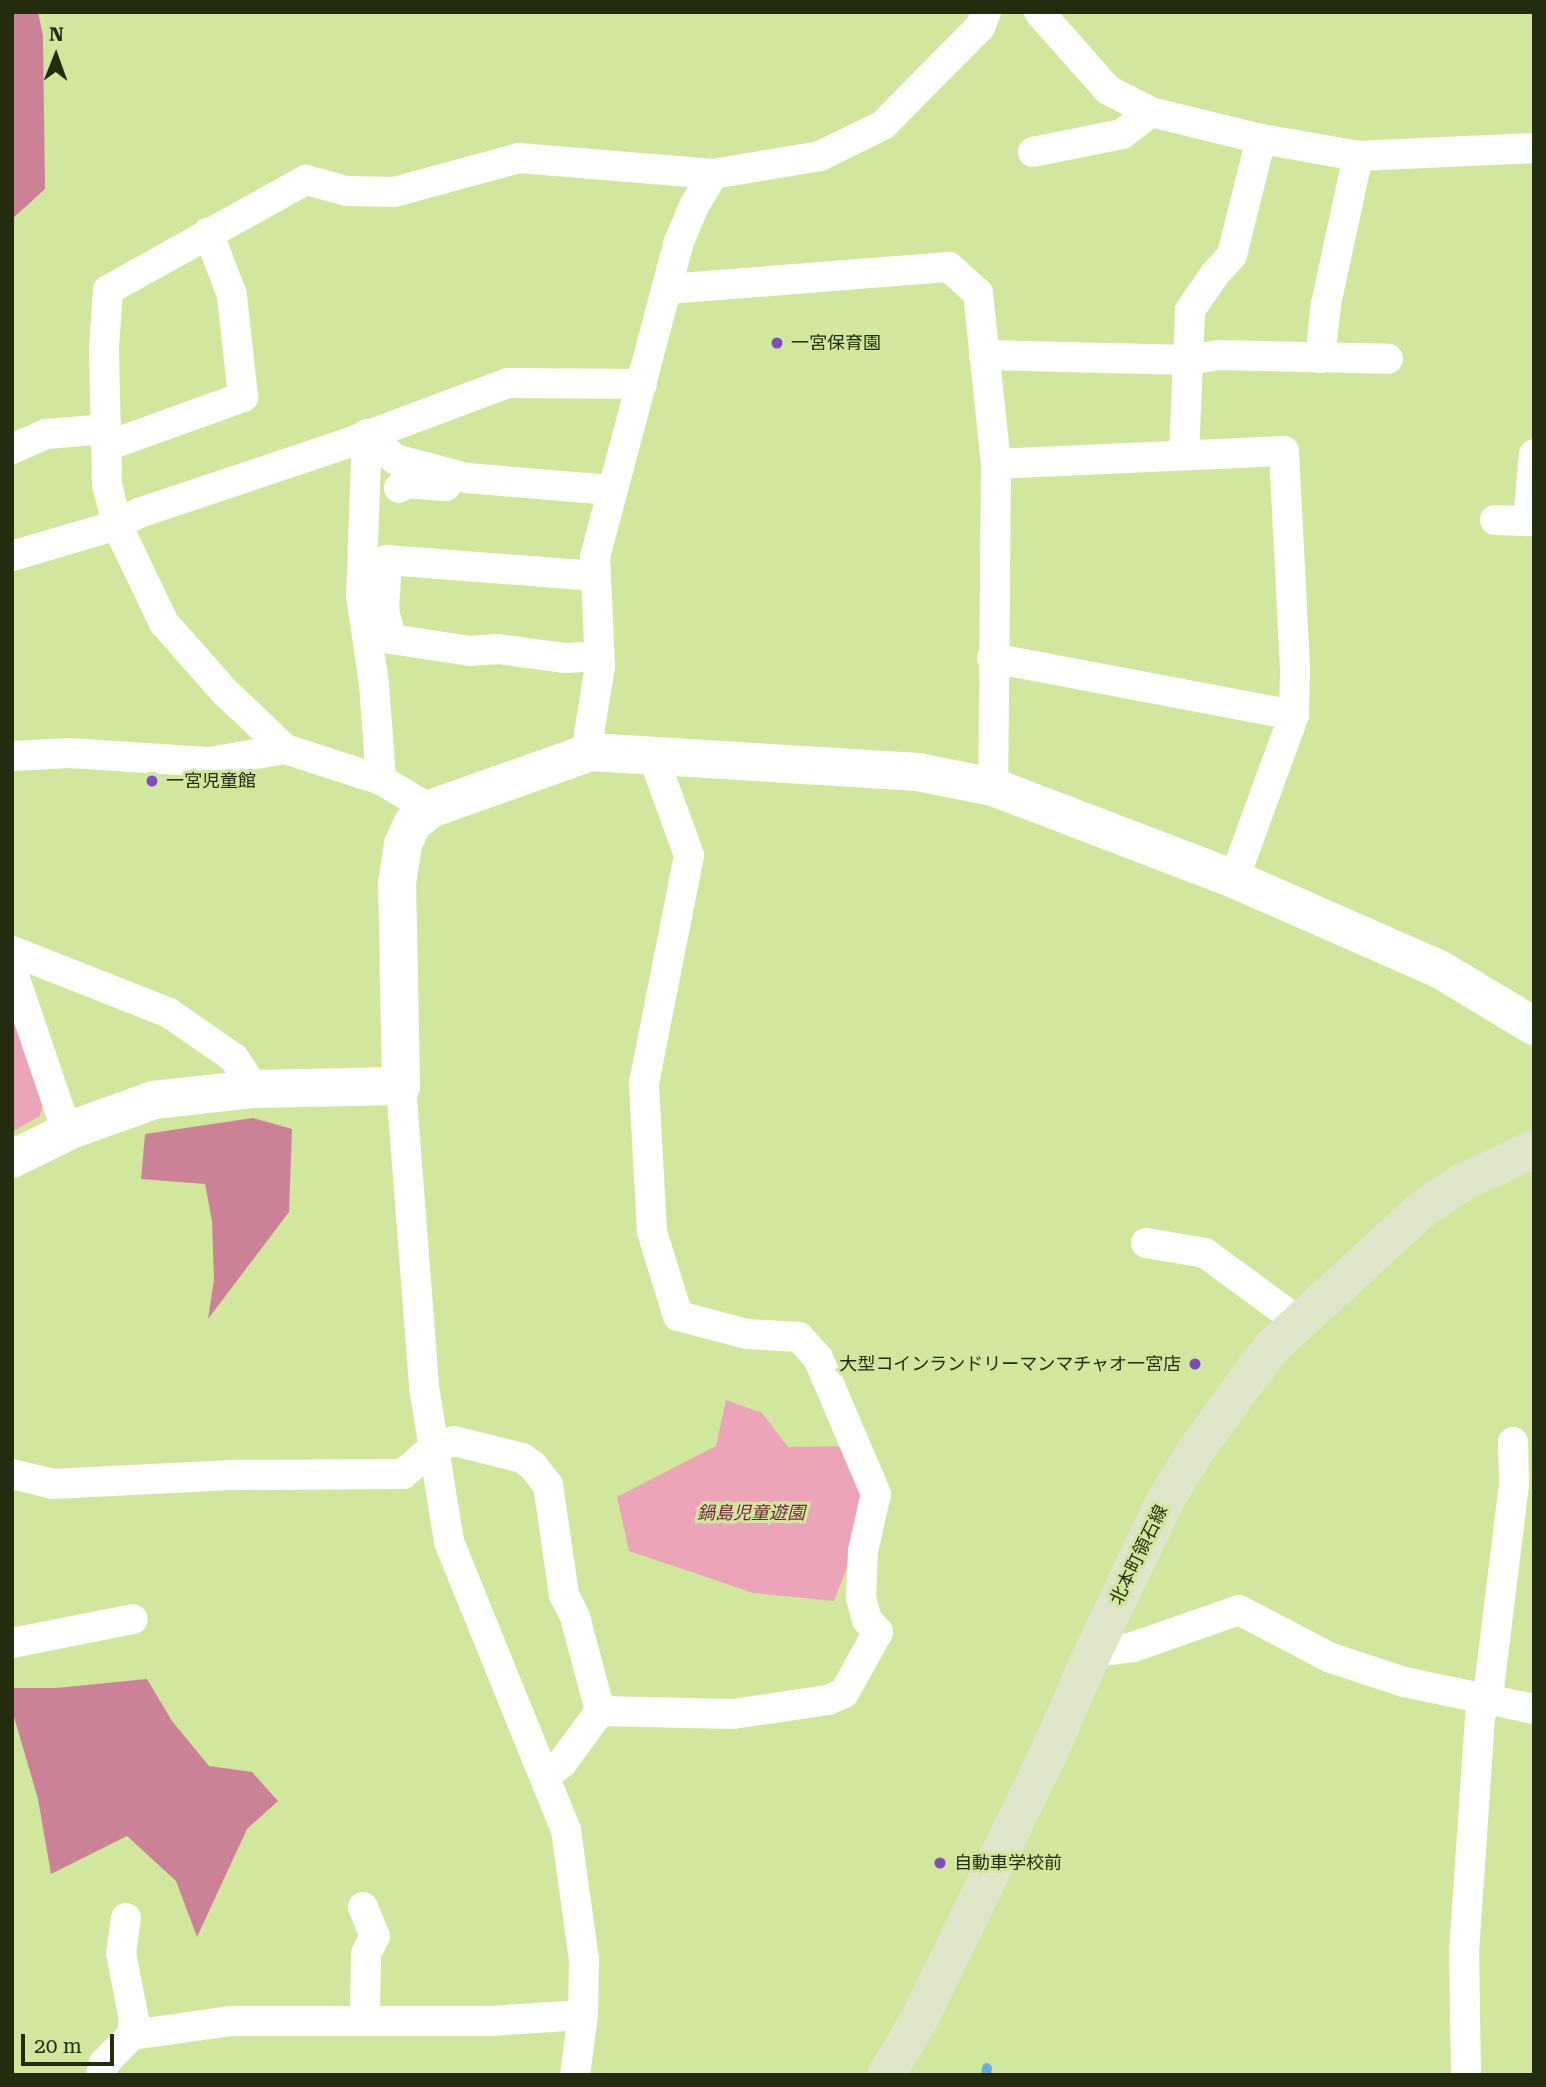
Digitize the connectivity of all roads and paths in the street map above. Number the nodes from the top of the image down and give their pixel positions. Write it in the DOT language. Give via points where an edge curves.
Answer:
graph roads {
  1 [pos="986,12"];
  2 [pos="1039,12"];
  3 [pos="1151,113"];
  4 [pos="1261,139"];
  5 [pos="1534,148"];
  6 [pos="1033,152"];
  7 [pos="1358,156"];
  8 [pos="713,174"];
  9 [pos="208,232"];
  10 [pos="668,289"];
  11 [pos="984,355"];
  12 [pos="1320,358"];
  13 [pos="1388,359"];
  14 [pos="1188,360"];
  15 [pos="642,384"];
  16 [pos="107,438"];
  17 [pos="377,443"];
  18 [pos="12,449"];
  19 [pos="1534,454"];
  20 [pos="1184,455"];
  21 [pos="996,464"];
  22 [pos="467,478"];
  23 [pos="399,488"];
  24 [pos="611,490"];
  25 [pos="1495,520"];
  26 [pos="117,525"];
  27 [pos="12,556"];
  28 [pos="387,560"];
  29 [pos="595,576"];
  30 [pos="599,656"];
  31 [pos="992,658"];
  32 [pos="1294,715"];
  33 [pos="285,749"];
  34 [pos="591,752"];
  35 [pos="12,756"];
  36 [pos="653,756"];
  37 [pos="381,780"];
  38 [pos="993,787"];
  39 [pos="430,809"];
  40 [pos="1234,879"];
  41 [pos="12,951"];
  42 [pos="13,972"];
  43 [pos="1534,1026"];
  44 [pos="401,1086"];
  45 [pos="254,1089"];
  46 [pos="67,1132"];
  47 [pos="1534,1149"];
  48 [pos="12,1159"];
  49 [pos="1146,1243"];
  50 [pos="1298,1321"];
  51 [pos="1513,1442"];
  52 [pos="432,1449"];
  53 [pos="12,1474"];
  54 [pos="133,1619"];
  55 [pos="12,1643"];
  56 [pos="1093,1652"];
  57 [pos="1483,1699"];
  58 [pos="1534,1709"];
  59 [pos="600,1711"];
  60 [pos="546,1775"];
  61 [pos="363,1907"];
  62 [pos="126,1918"];
  63 [pos="583,2015"];
  64 [pos="365,2020"];
  65 [pos="132,2035"];
  66 [pos="101,2075"];
  67 [pos="575,2075"];
  68 [pos="886,2075"];
  69 [pos="1466,2075"];
  1 -- 8 [label="street" via="980,27 884,125 821,156"];
  2 -- 3 [label="street" via="1108,90"];
  3 -- 4 [label="street"];
  3 -- 6 [label="street" via="1122,134"];
  4 -- 7 [label="street"];
  4 -- 14 [label="street" via="1232,255 1190,310"];
  5 -- 7 [label="street"];
  7 -- 12 [label="street" via="1326,304"];
  8 -- 9 [label="street" via="519,158 394,192 347,191 306,180"];
  8 -- 10 [label="street" via="678,244"];
  9 -- 16 [label="street" via="108,290 104,347"];
  9 -- 16 [label="street" via="232,295 243,397"];
  10 -- 11 [label="street" via="949,267 978,293"];
  10 -- 15 [label="street"];
  11 -- 14 [label="street"];
  11 -- 21 [label="street"];
  12 -- 13 [label="street"];
  12 -- 14 [label="street" via="1218,355"];
  14 -- 20 [label="street"];
  15 -- 17 [label="street" via="508,383"];
  15 -- 24 [label="street"];
  16 -- 18 [label="street" via="46,434"];
  16 -- 26 [label="street" via="107,484"];
  17 -- 22 [label="street" via="395,459"];
  17 -- 26 [label="street" via="139,513"];
  17 -- 28 [label="street" via="382,550"];
  17 -- 37 [label="street" via="361,595"];
  19 -- 25 [label="street" via="1528,521"];
  20 -- 21 [label="street"];
  20 -- 32 [label="street" via="1284,451"];
  21 -- 31 [label="street"];
  22 -- 23 [label="street" via="456,487 404,483"];
  22 -- 24 [label="street"];
  24 -- 29 [label="street"];
  26 -- 27 [label="street"];
  26 -- 33 [label="street" via="164,623 224,691"];
  28 -- 29 [label="street"];
  28 -- 30 [label="street" via="383,610 391,639 470,651"];
  29 -- 30 [label="street"];
  30 -- 34 [label="street"];
  31 -- 32 [label="street"];
  31 -- 38 [label="street"];
  32 -- 40 [label="street"];
  33 -- 35 [label="street" via="210,762 69,753"];
  33 -- 37 [label="street"];
  34 -- 36 [label="street"];
  34 -- 39 [label="street"];
  36 -- 38 [label="street" via="918,772"];
  36 -- 59 [label="street" via="689,855 645,1083 652,1233 678,1316 747,1334 799,1338 818,1358 876,1494 863,1551 861,1598 867,1620 878,1632 844,1693 828,1700 733,1714"];
  37 -- 39 [label="street"];
  38 -- 40 [label="street"];
  39 -- 44 [label="street" via="413,823 403,844 397,883"];
  40 -- 43 [label="street" via="1439,969"];
  41 -- 45 [label="street" via="169,1013 233,1058"];
  42 -- 46 [label="street"];
  44 -- 45 [label="street"];
  44 -- 52 [label="street"];
  45 -- 46 [label="street" via="154,1100"];
  46 -- 48 [label="street"];
  47 -- 50 [label="main road, 北本町領石線" via="1462,1182 1421,1210"];
  49 -- 50 [label="street" via="1205,1253"];
  50 -- 56 [label="main road, 北本町領石線" via="1270,1349 1196,1450 1165,1501"];
  51 -- 57 [label="street" via="1514,1485 1489,1688"];
  52 -- 53 [label="street" via="403,1474 53,1483"];
  52 -- 59 [label="street" via="454,1441 522,1458 548,1485 564,1595 575,1617"];
  52 -- 60 [label="street" via="460,1576"];
  54 -- 55 [label="street"];
  56 -- 57 [label="street" via="1133,1647 1239,1610 1331,1658 1404,1682"];
  56 -- 68 [label="main road, 北本町領石線" via="920,2018"];
  57 -- 58 [label="street"];
  57 -- 69 [label="street" via="1464,1952"];
  59 -- 60 [label="street" via="562,1763"];
  60 -- 63 [label="street" via="566,1830 583,1959"];
  61 -- 64 [label="street" via="374,1936 366,1954"];
  62 -- 65 [label="street" via="121,1953 134,2020"];
  63 -- 64 [label="street" via="490,2021"];
  63 -- 67 [label="street"];
  64 -- 65 [label="street" via="230,2021"];
  65 -- 66 [label="street" via="104,2063"];
}
